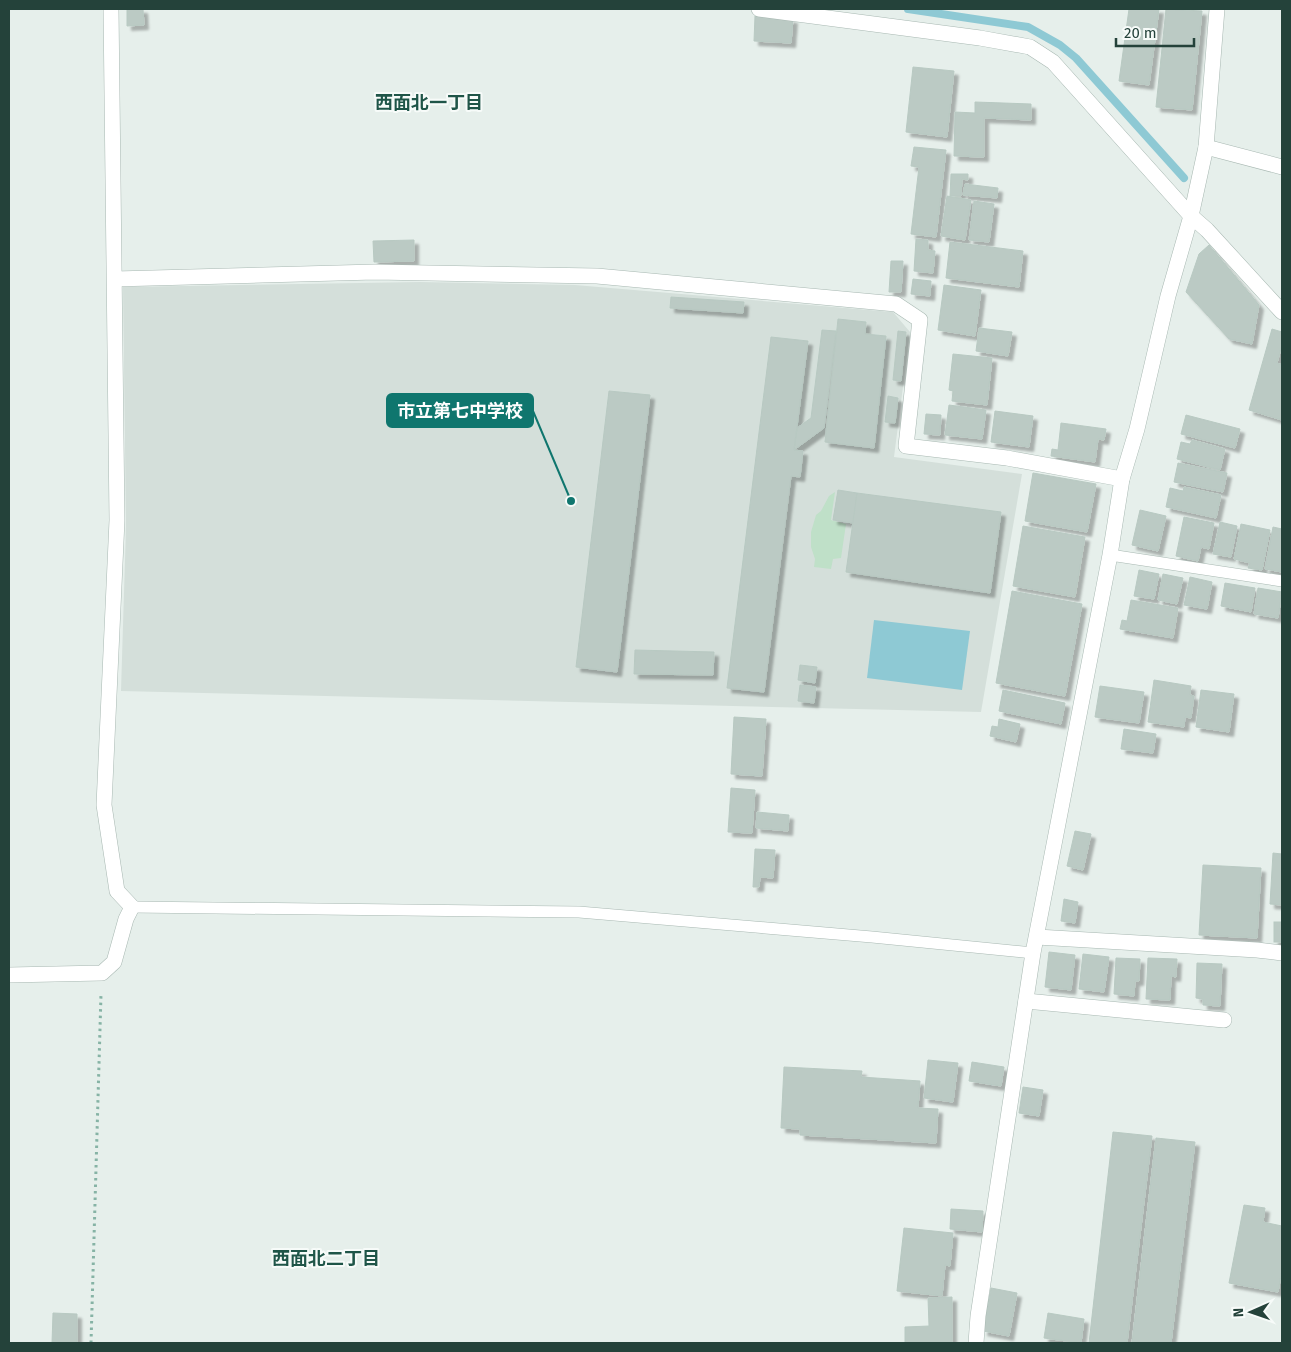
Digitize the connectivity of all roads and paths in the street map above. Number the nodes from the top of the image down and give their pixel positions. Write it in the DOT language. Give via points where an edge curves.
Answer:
graph roads {
  1 [pos="111,9"];
  2 [pos="759,9"];
  3 [pos="1216,9"];
  4 [pos="1206,147"];
  5 [pos="1282,167"];
  6 [pos="1190,216"];
  7 [pos="115,279"];
  8 [pos="1282,312"];
  9 [pos="1122,478"];
  10 [pos="1110,556"];
  11 [pos="1282,581"];
  12 [pos="132,907"];
  13 [pos="1037,936"];
  14 [pos="1033,953"];
  15 [pos="1282,954"];
  16 [pos="102,973"];
  17 [pos="9,975"];
  18 [pos="1026,1001"];
  19 [pos="1224,1020"];
  20 [pos="91,1343"];
  21 [pos="976,1343"];
  1 -- 7 [label="street"];
  2 -- 6 [label="street" via="1030,47 1053,62"];
  3 -- 4 [label="street"];
  4 -- 5 [label="street"];
  4 -- 6 [label="street"];
  6 -- 8 [label="street" via="1207,230"];
  6 -- 9 [label="street"];
  7 -- 9 [label="street" via="392,272 597,276 896,304 920,320 906,446 1006,458"];
  7 -- 12 [label="street" via="117,520 104,805 117,891"];
  9 -- 10 [label="street"];
  10 -- 11 [label="lane"];
  10 -- 13 [label="street"];
  12 -- 14 [label="lane" via="579,912"];
  12 -- 16 [label="street" via="114,962"];
  13 -- 14 [label="street"];
  13 -- 15 [label="street"];
  14 -- 18 [label="street"];
  16 -- 17 [label="street"];
  16 -- 20 [label="path"];
  18 -- 19 [label="street"];
  18 -- 21 [label="street"];
}
